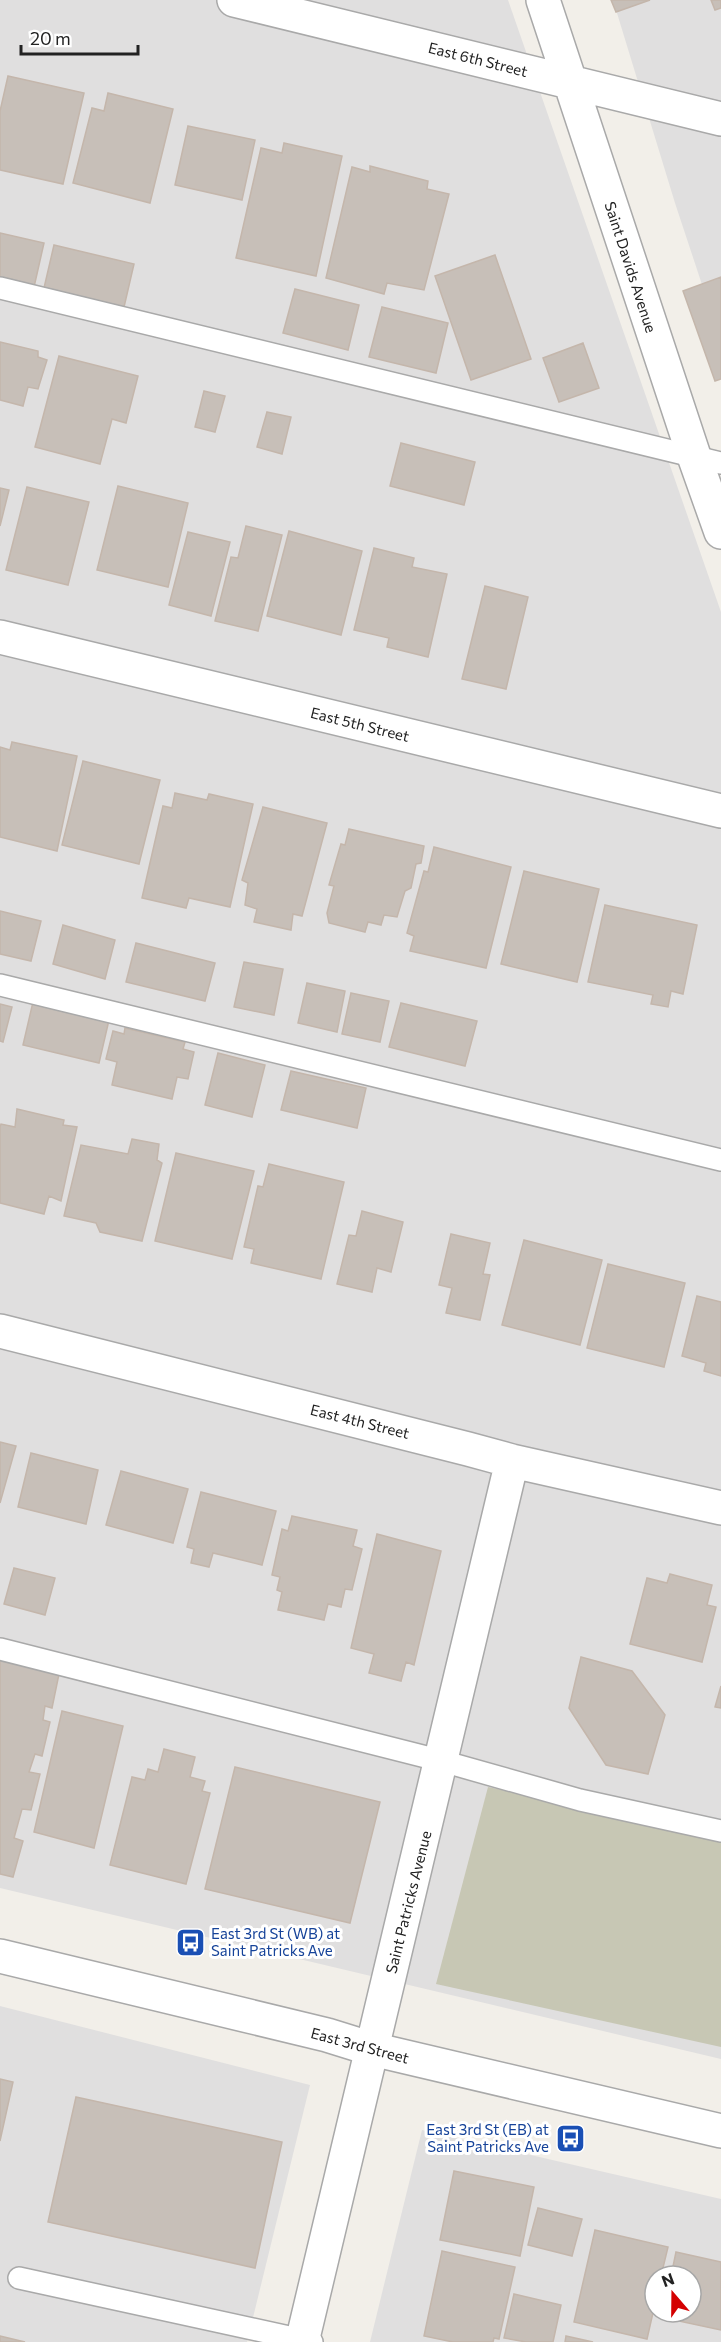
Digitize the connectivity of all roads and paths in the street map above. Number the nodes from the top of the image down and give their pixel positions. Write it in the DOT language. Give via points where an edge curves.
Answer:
graph roads {
  1 [pos="234,0"];
  2 [pos="543,0"];
  3 [pos="570,82"];
  4 [pos="721,119"];
  5 [pos="0,288"];
  6 [pos="707,460"];
  7 [pos="721,532"];
  8 [pos="0,637"];
  9 [pos="721,811"];
  10 [pos="0,985"];
  11 [pos="721,1160"];
  12 [pos="0,1331"];
  13 [pos="512,1461"];
  14 [pos="721,1508"];
  15 [pos="0,1649"];
  16 [pos="442,1761"];
  17 [pos="721,1831"];
  18 [pos="0,1956"];
  19 [pos="372,2049"];
  20 [pos="721,2131"];
  21 [pos="19,2278"];
  22 [pos="306,2341"];
  1 -- 3 [label="street, East 6th Street"];
  2 -- 3 [label="street, Saint Davids Avenue"];
  3 -- 4 [label="street, East 6th Street"];
  3 -- 6 [label="street, Saint Davids Avenue"];
  5 -- 6 [label="lane"];
  6 -- 7 [label="street, Saint Davids Avenue"];
  8 -- 9 [label="street, East 5th Street"];
  10 -- 11 [label="lane"];
  12 -- 13 [label="street, East 4th Street"];
  13 -- 14 [label="street, East 4th Street"];
  13 -- 16 [label="street, Saint Patricks Avenue"];
  15 -- 16 [label="lane"];
  16 -- 17 [label="lane" via="580,1800"];
  16 -- 19 [label="street, Saint Patricks Avenue"];
  18 -- 19 [label="street, East 3rd Street"];
  19 -- 20 [label="street, East 3rd Street"];
  19 -- 22 [label="street, Saint Patricks Avenue"];
  21 -- 22 [label="lane"];
}
